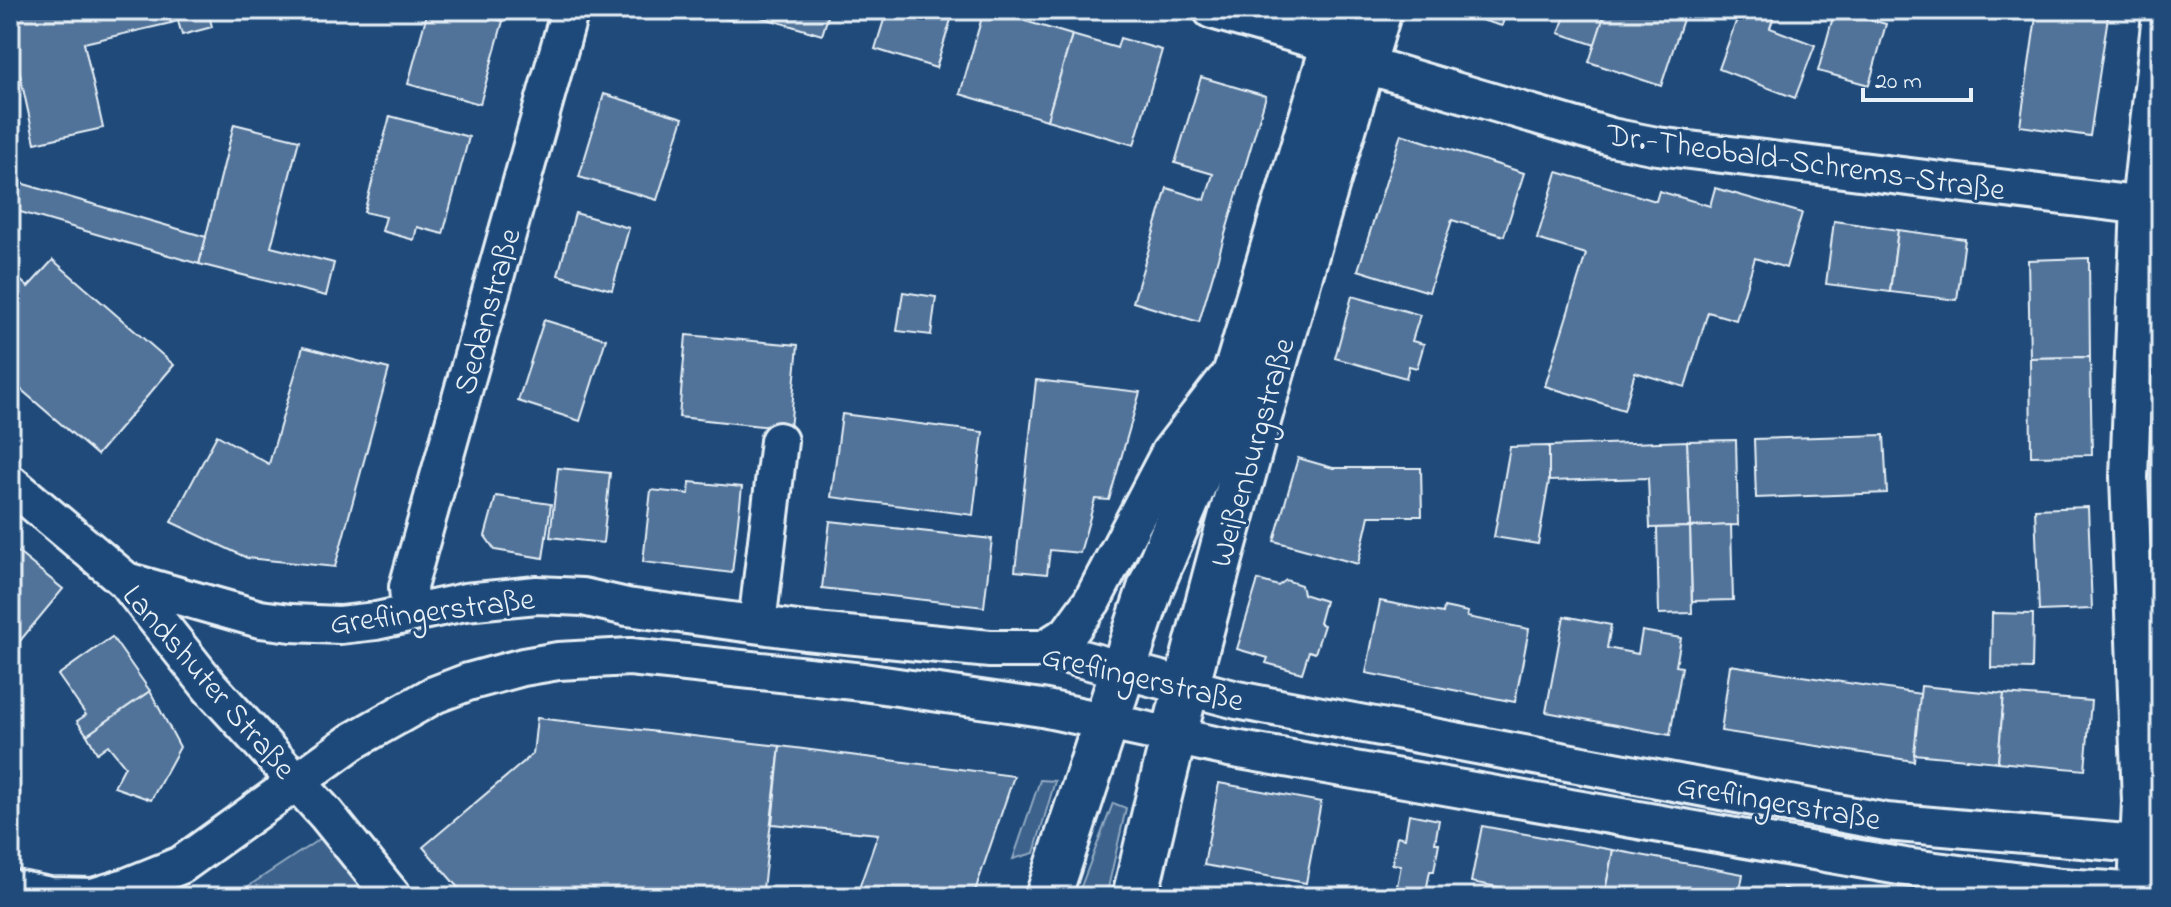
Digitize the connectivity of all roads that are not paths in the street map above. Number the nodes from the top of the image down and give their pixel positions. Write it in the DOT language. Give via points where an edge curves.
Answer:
graph roads {
  1 [pos="570,10"];
  2 [pos="1212,10"];
  3 [pos="1379,10"];
  4 [pos="2161,15"];
  5 [pos="1347,40"];
  6 [pos="2150,206"];
  7 [pos="1239,363"];
  8 [pos="779,441"];
  9 [pos="10,483"];
  10 [pos="126,581"];
  11 [pos="410,613"];
  12 [pos="757,624"];
  13 [pos="1044,649"];
  14 [pos="1123,670"];
  15 [pos="1185,687"];
  16 [pos="1106,723"];
  17 [pos="1172,737"];
  18 [pos="297,782"];
  19 [pos="2150,845"];
  20 [pos="181,865"];
  21 [pos="10,888"];
  22 [pos="2145,894"];
  23 [pos="155,897"];
  24 [pos="393,897"];
  25 [pos="1048,897"];
  26 [pos="1135,897"];
  1 -- 11 [label="street, Sedanstraße" via="408,587"];
  2 -- 5 [label="street, Dr.-Theobald-Schrems-Straße"];
  3 -- 5 [label="main road, Weißenburgstraße"];
  4 -- 6 [label="street"];
  5 -- 6 [label="street, Dr.-Theobald-Schrems-Straße" via="1611,137"];
  5 -- 7 [label="main road, Weißenburgstraße"];
  5 -- 15 [label="main road, Weißenburgstraße" via="1273,368"];
  6 -- 19 [label="street" via="2129,477 2141,802"];
  7 -- 13 [label="street, Weißenburgstraße" via="1170,452 1092,601 1068,634"];
  7 -- 14 [label="main road, Weißenburgstraße"];
  8 -- 12 [label="street"];
  9 -- 10 [label="street, Landshuter Straße"];
  10 -- 11 [label="street, Greflingerstraße" via="291,623 340,625"];
  10 -- 18 [label="street, Landshuter Straße" via="210,687"];
  11 -- 12 [label="street, Greflingerstraße" via="537,595 583,597"];
  12 -- 13 [label="street, Greflingerstraße" via="990,649"];
  13 -- 14 [label="street, Greflingerstraße"];
  14 -- 15 [label="street, Greflingerstraße"];
  14 -- 16 [label="main road, Weißenburgstraße"];
  15 -- 17 [label="main road, Weißenburgstraße"];
  15 -- 19 [label="street, Greflingerstraße" via="1886,822"];
  16 -- 17 [label="street, Greflingerstraße"];
  16 -- 18 [label="street, Greflingerstraße" via="1042,708 863,682 630,657 558,661 468,682 405,709"];
  16 -- 25 [label="main road, Weißenburgstraße"];
  17 -- 22 [label="street, Greflingerstraße" via="1890,864"];
  17 -- 26 [label="main road, Weißenburgstraße"];
  18 -- 20 [label="street, Greflingerstraße"];
  18 -- 24 [label="street, Landshuter Straße"];
  19 -- 22 [label="street"];
  20 -- 21 [label="street" via="93,897"];
  20 -- 23 [label="street"];
}
